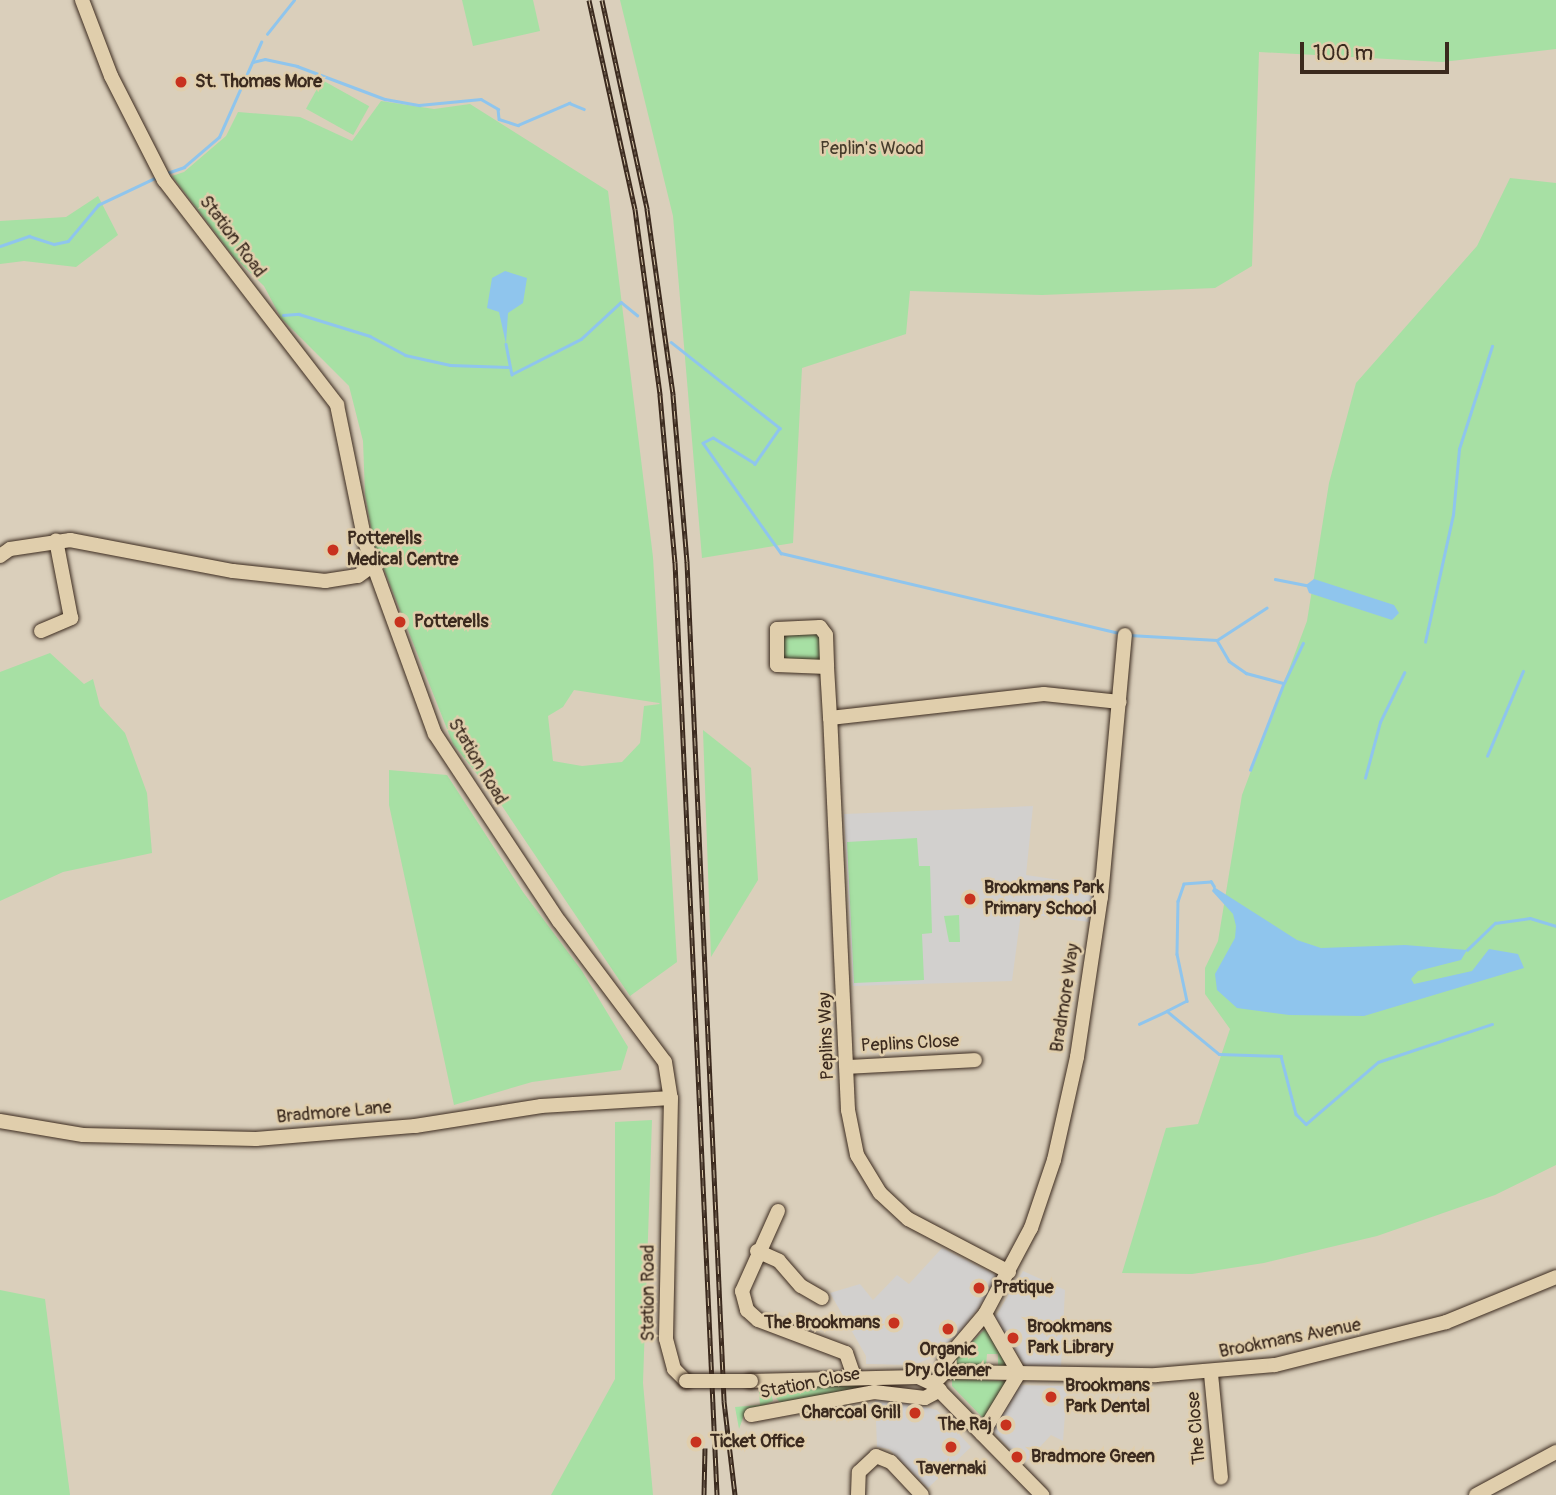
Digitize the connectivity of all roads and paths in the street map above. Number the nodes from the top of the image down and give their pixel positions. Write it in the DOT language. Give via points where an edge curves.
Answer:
graph roads {
  1 [pos="82,0"];
  2 [pos="55,540"];
  3 [pos="0,556"];
  4 [pos="372,566"];
  5 [pos="41,631"];
  6 [pos="1125,635"];
  7 [pos="827,667"];
  8 [pos="1120,702"];
  9 [pos="830,718"];
  10 [pos="975,1060"];
  11 [pos="847,1067"];
  12 [pos="671,1098"];
  13 [pos="0,1121"];
  14 [pos="778,1212"];
  15 [pos="757,1251"];
  16 [pos="1009,1272"];
  17 [pos="1556,1277"];
  18 [pos="822,1298"];
  19 [pos="985,1314"];
  20 [pos="945,1372"];
  21 [pos="1019,1373"];
  22 [pos="1211,1374"];
  23 [pos="876,1375"];
  24 [pos="854,1376"];
  25 [pos="936,1387"];
  26 [pos="877,1391"];
  27 [pos="751,1415"];
  28 [pos="982,1434"];
  29 [pos="1556,1452"];
  30 [pos="1221,1478"];
  31 [pos="858,1495"];
  32 [pos="922,1495"];
  33 [pos="1042,1495"];
  34 [pos="1476,1495"];
  1 -- 4 [label="street, Station Road" via="111,76 162,176 337,405"];
  2 -- 3 [label="street" via="10,549"];
  2 -- 4 [label="street" via="233,571 325,581 358,576"];
  2 -- 5 [label="street" via="71,618"];
  4 -- 12 [label="street, Station Road" via="435,734 559,921 659,1049 668,1070"];
  6 -- 8 [label="street, Bradmore Way"];
  7 -- 9 [label="street, Peplins Way"];
  8 -- 9 [label="street" via="1044,694"];
  8 -- 16 [label="street, Bradmore Way" via="1101,897 1077,1057 1044,1194"];
  9 -- 11 [label="street, Peplins Way"];
  10 -- 11 [label="street, Peplins Close"];
  11 -- 16 [label="street, Peplins Way" via="853,1141 880,1193 908,1219"];
  12 -- 13 [label="street, Bradmore Lane" via="541,1106 415,1126 256,1139 83,1135"];
  12 -- 24 [label="street, Station Road, bridge" via="666,1339 674,1369 686,1381"];
  14 -- 15 [label="street"];
  15 -- 18 [label="street" via="779,1261 801,1286"];
  15 -- 24 [label="street" via="742,1291 747,1310 758,1320 846,1353"];
  16 -- 19 [label="street"];
  17 -- 22 [label="street, Brookmans Avenue" via="1393,1337 1275,1365"];
  19 -- 20 [label="street" via="945,1361"];
  19 -- 21 [label="street"];
  20 -- 21 [label="street"];
  20 -- 25 [label="street"];
  21 -- 22 [label="street, Brookmans Avenue"];
  21 -- 28 [label="street"];
  22 -- 30 [label="street, The Close"];
  23 -- 24 [label="street, Station Road"];
  23 -- 25 [label="street" via="909,1375"];
  23 -- 26 [label="street"];
  25 -- 26 [label="street" via="925,1398"];
  25 -- 28 [label="street"];
  26 -- 27 [label="street, Station Close"];
  28 -- 33 [label="street"];
  29 -- 34 [label="street"];
  31 -- 32 [label="street" via="859,1472 876,1456 891,1462"];
}
